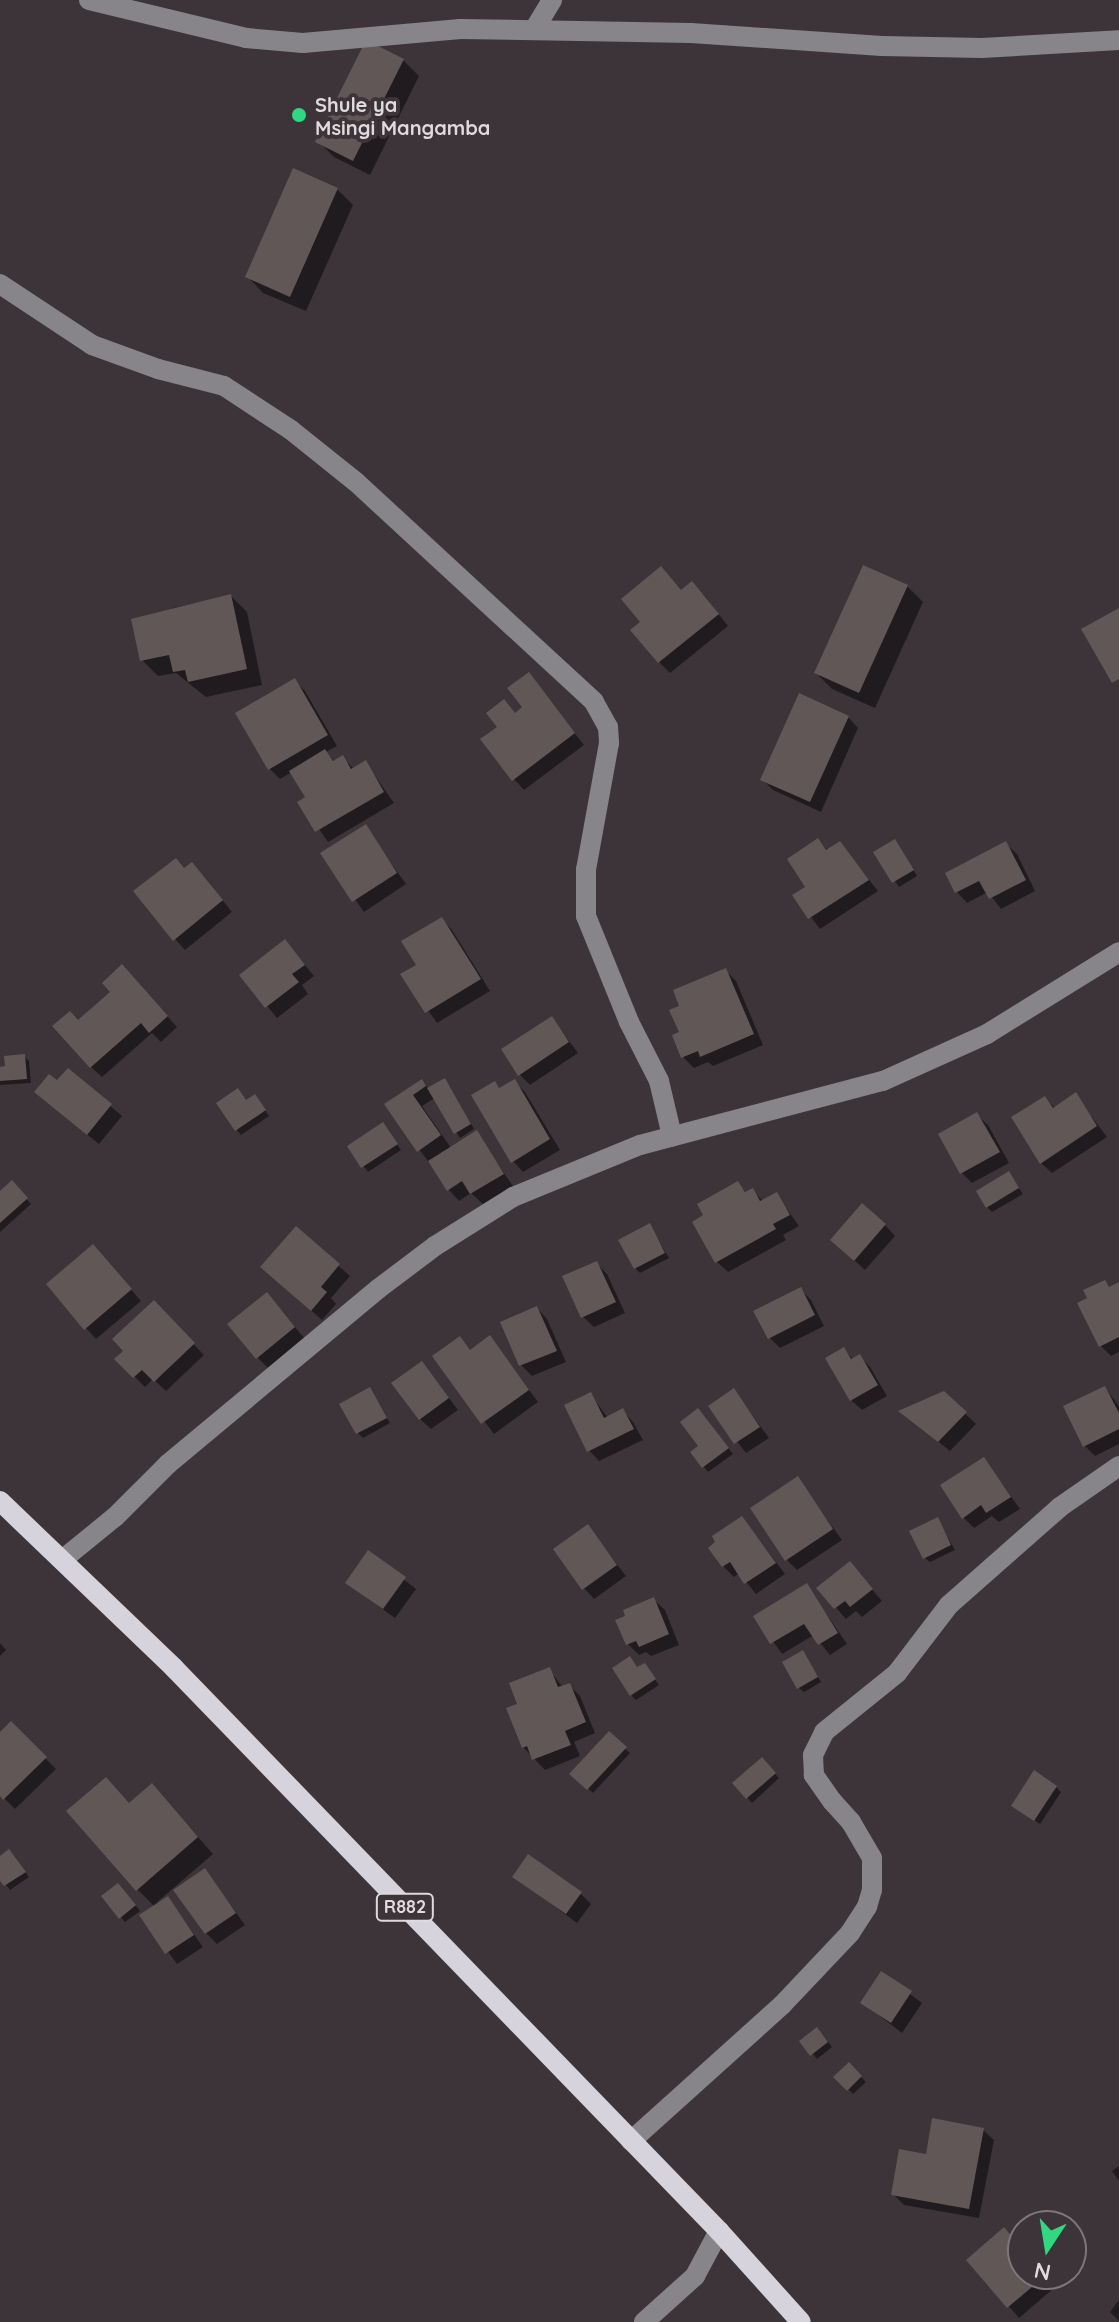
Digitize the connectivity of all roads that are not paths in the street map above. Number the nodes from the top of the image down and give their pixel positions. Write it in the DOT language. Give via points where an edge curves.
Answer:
graph roads {
  1 [pos="89,0"];
  2 [pos="552,0"];
  3 [pos="534,30"];
  4 [pos="1119,40"];
  5 [pos="0,284"];
  6 [pos="1119,952"];
  7 [pos="672,1136"];
  8 [pos="1119,1466"];
  9 [pos="0,1501"];
  10 [pos="62,1560"];
  11 [pos="631,2141"];
  12 [pos="719,2231"];
  13 [pos="644,2322"];
  14 [pos="801,2322"];
  1 -- 3 [label="street" via="246,38 303,43 460,29"];
  2 -- 3 [label="street"];
  3 -- 4 [label="street" via="982,48"];
  5 -- 7 [label="street" via="92,345 224,386 291,430 356,482 594,702 608,727 609,743 586,869 586,916 659,1081"];
  6 -- 7 [label="street" via="1032,1009 944,1056 855,1089"];
  7 -- 10 [label="street" via="513,1197 435,1246 200,1437"];
  8 -- 11 [label="street" via="1060,1507 949,1605 891,1680 824,1732 813,1755 814,1775 872,1858 867,1907 850,1933 782,2005"];
  9 -- 10 [label="main road, R882"];
  10 -- 11 [label="main road, R882" via="174,1668"];
  11 -- 12 [label="main road, R882"];
  12 -- 13 [label="street" via="695,2276"];
  12 -- 14 [label="main road, R882"];
}
